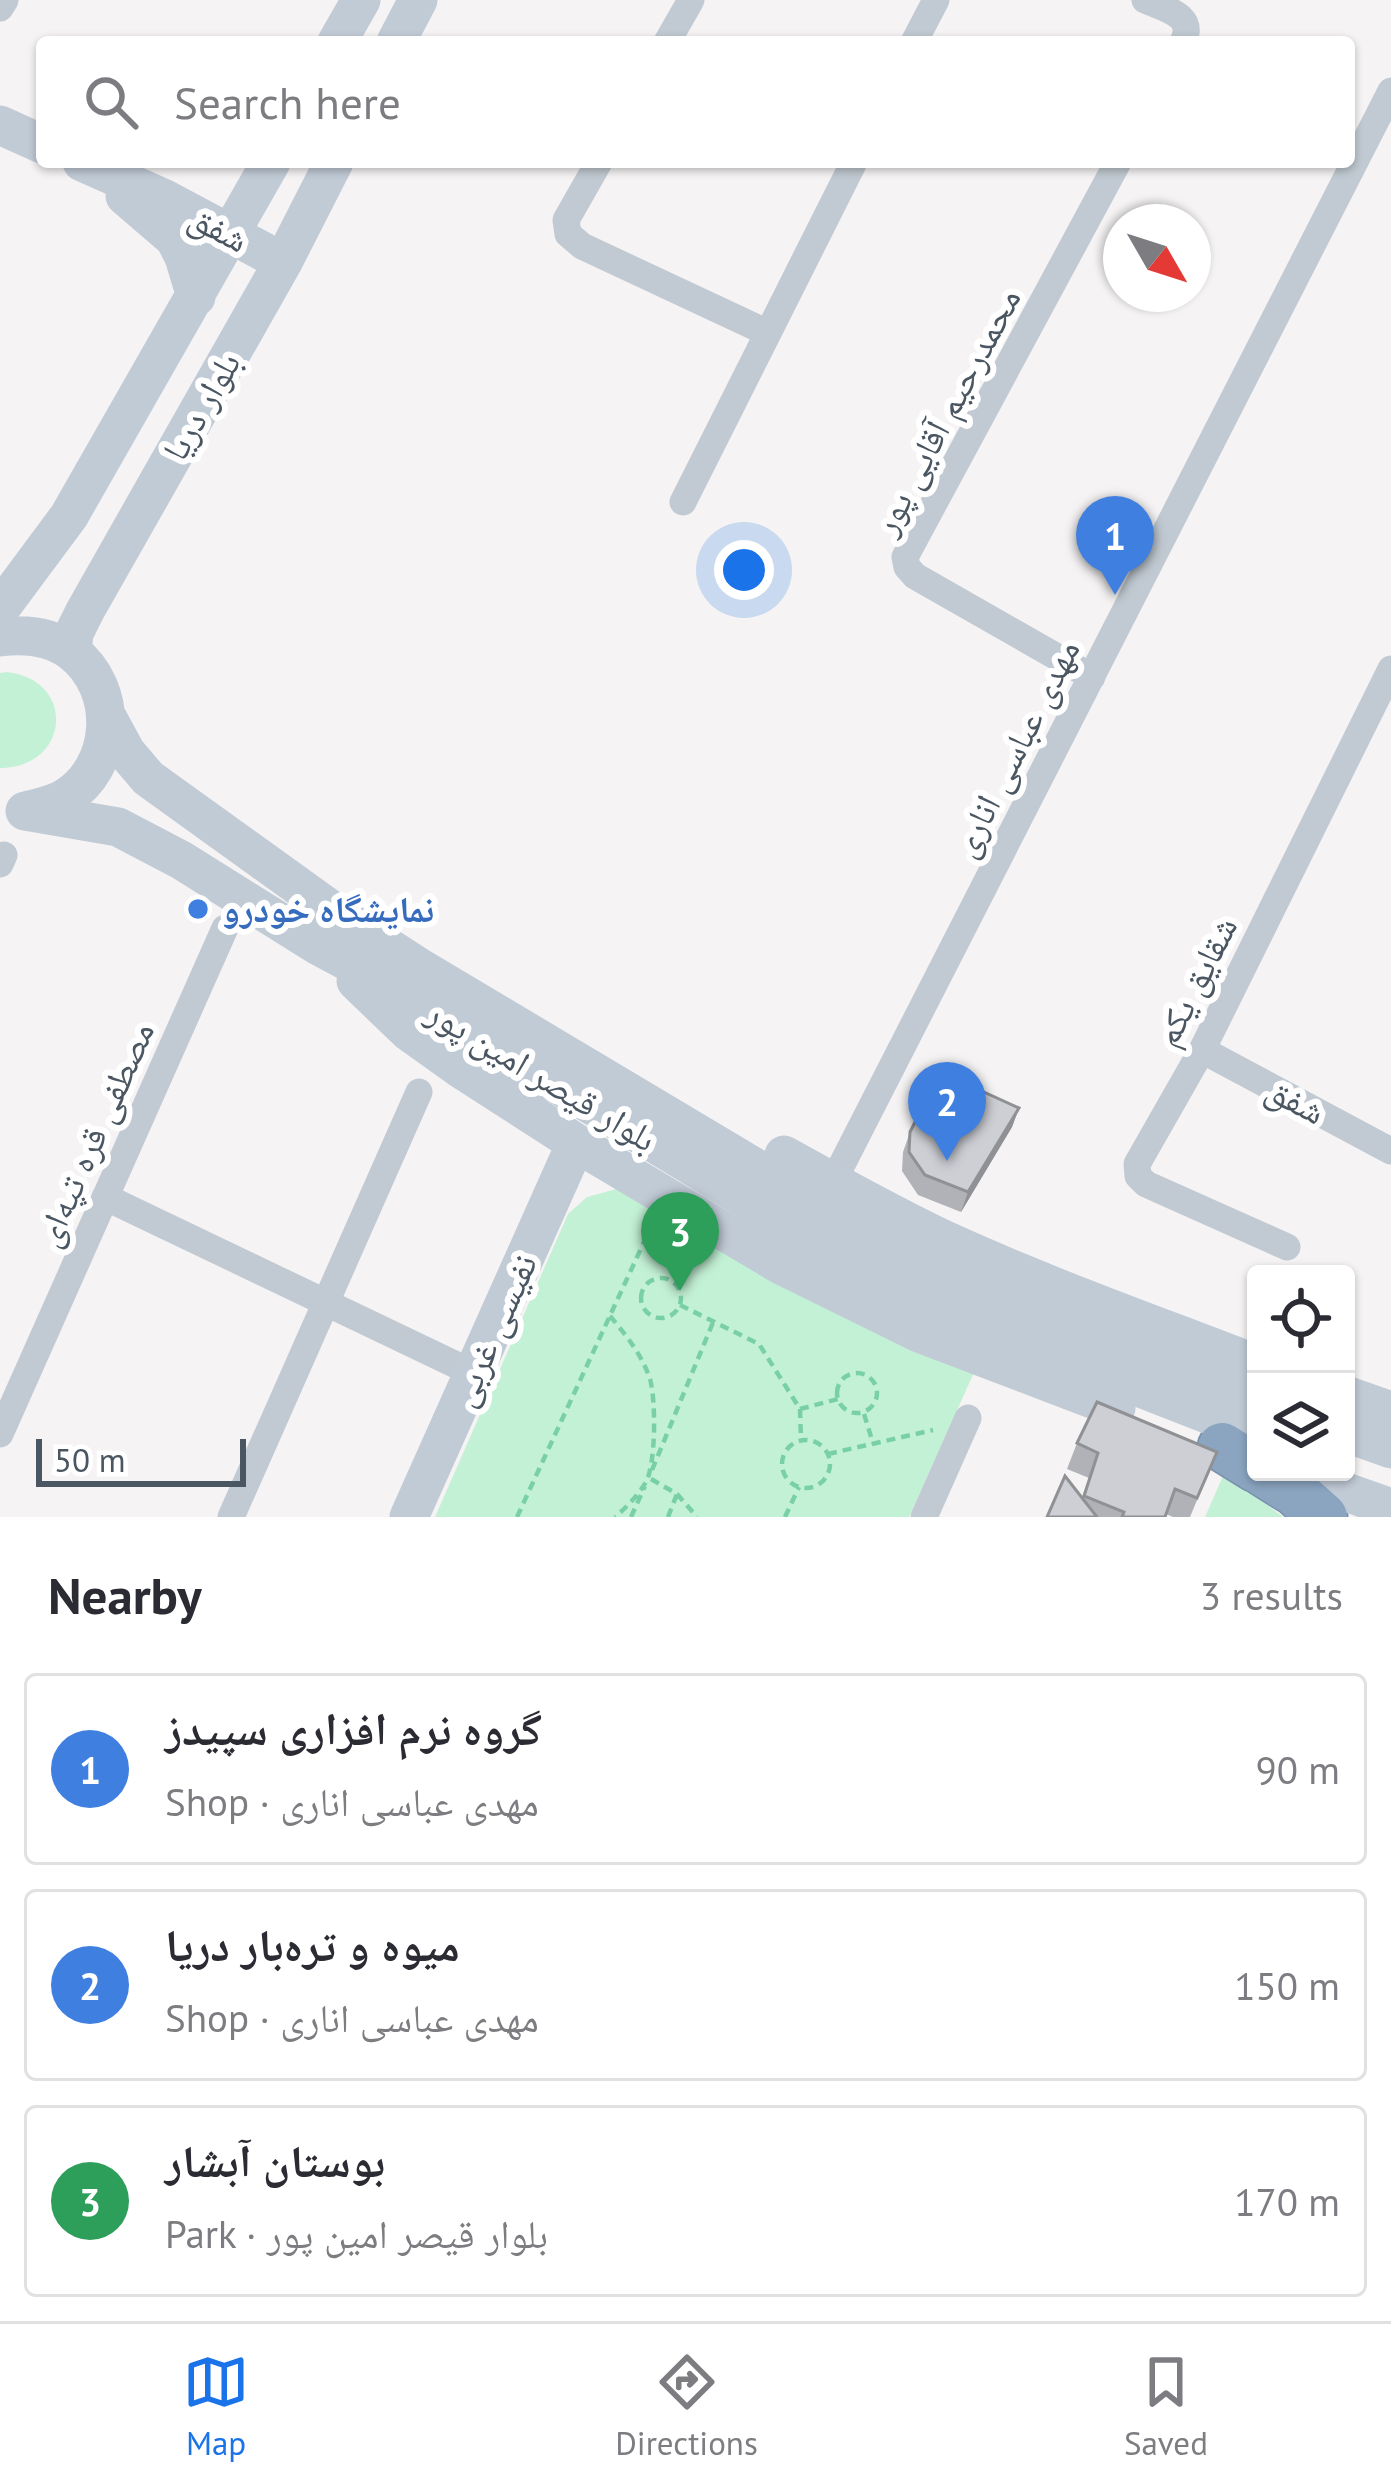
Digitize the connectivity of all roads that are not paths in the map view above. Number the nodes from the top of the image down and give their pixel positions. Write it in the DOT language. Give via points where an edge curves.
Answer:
graph roads {
  1 [pos="5,0"];
  2 [pos="361,0"];
  3 [pos="418,0"];
  4 [pos="691,0"];
  5 [pos="935,0"];
  6 [pos="1145,0"];
  7 [pos="0,8"];
  8 [pos="340,36"];
  9 [pos="399,36"];
  10 [pos="670,36"];
  11 [pos="917,36"];
  12 [pos="1187,36"];
  13 [pos="1391,91"];
  14 [pos="1384,123"];
  15 [pos="0,125"];
  16 [pos="36,141"];
  17 [pos="90,168"];
  18 [pos="94,168"];
  19 [pos="268,168"];
  20 [pos="331,168"];
  21 [pos="596,168"];
  22 [pos="851,168"];
  23 [pos="1115,168"];
  24 [pos="231,235"];
  25 [pos="283,262"];
  26 [pos="196,297"];
  27 [pos="768,333"];
  28 [pos="683,502"];
  29 [pos="0,609"];
  30 [pos="0,637"];
  31 [pos="71,652"];
  32 [pos="1391,669"];
  33 [pos="1092,677"];
  34 [pos="107,717"];
  35 [pos="148,778"];
  36 [pos="13,810"];
  37 [pos="118,827"];
  38 [pos="225,928"];
  39 [pos="327,929"];
  40 [pos="1202,1050"];
  41 [pos="419,1092"];
  42 [pos="576,1143"];
  43 [pos="1391,1151"];
  44 [pos="833,1182"];
  45 [pos="105,1197"];
  46 [pos="1287,1247"];
  47 [pos="326,1303"];
  48 [pos="1247,1361"];
  49 [pos="473,1373"];
  50 [pos="1355,1398"];
  51 [pos="1247,1399"];
  52 [pos="1391,1411"];
  53 [pos="968,1418"];
  54 [pos="0,1434"];
  55 [pos="1355,1436"];
  56 [pos="1391,1449"];
  57 [pos="1247,1454"];
  58 [pos="1247,1455"];
  59 [pos="1355,1468"];
  60 [pos="1391,1480"];
  61 [pos="1282,1481"];
  62 [pos="1315,1481"];
  63 [pos="1391,1508"];
  64 [pos="231,1517"];
  65 [pos="409,1517"];
  66 [pos="925,1517"];
  67 [pos="1323,1517"];
  1 -- 7 [label="street"];
  2 -- 8 [label="main road"];
  3 -- 9 [label="main road"];
  4 -- 10 [label="street"];
  5 -- 11 [label="street"];
  6 -- 12 [label="street" via="1179,15"];
  13 -- 14 [label="street, مهدی عباسی اناری"];
  14 -- 33 [label="street, مهدی عباسی اناری"];
  15 -- 16 [label="main road"];
  17 -- 26 [label="main road, شفق" via="175,239"];
  18 -- 24 [label="main road, شفق"];
  19 -- 24 [label="main road, بلوار دریا"];
  20 -- 25 [label="main road, بلوار دریا"];
  21 -- 27 [label="street" via="566,220 568,234"];
  22 -- 27 [label="street"];
  23 -- 33 [label="street, محمدرحیم آقایی پور" via="905,557 915,576"];
  24 -- 25 [label="main road, شفق"];
  24 -- 26 [label="main road, بلوار دریا"];
  25 -- 31 [label="main road, بلوار دریا" via="85,611"];
  26 -- 29 [label="main road, بلوار دریا" via="69,516"];
  27 -- 28 [label="street"];
  30 -- 31 [label="main road" via="49,640"];
  31 -- 34 [label="main road, بلوار قیصر امین پور" via="102,692"];
  32 -- 40 [label="street, شقایق یکم"];
  33 -- 44 [label="street, مهدی عباسی اناری"];
  34 -- 35 [label="main road, بلوار قیصر امین پور"];
  34 -- 36 [label="main road" via="99,758 75,791 60,802"];
  35 -- 37 [label="main road" via="121,796"];
  35 -- 39 [label="main road, بلوار قیصر امین پور"];
  36 -- 37 [label="main road, بلوار قیصر امین پور"];
  37 -- 39 [label="main road, بلوار قیصر امین پور"];
  38 -- 45 [label="street, مصطفی قره تپه‌ای"];
  39 -- 42 [label="main road" via="409,1032"];
  39 -- 44 [label="main road" via="408,933"];
  39 -- 51 [label="main road, بلوار قیصر امین پور" via="921,1261 1074,1333"];
  39 -- 57 [label="main road, بلوار قیصر امین پور" via="406,993 850,1262"];
  40 -- 43 [label="street, شفق"];
  40 -- 46 [label="street, شقایق یکم" via="1137,1164 1138,1176"];
  41 -- 47 [label="street"];
  42 -- 49 [label="main road, نفیسی غربی"];
  42 -- 58 [label="main road" via="782,1265 919,1333"];
  44 -- 48 [label="main road" via="952,1243"];
  45 -- 47 [label="street"];
  45 -- 54 [label="street, مصطفی قره تپه‌ای"];
  47 -- 49 [label="street"];
  47 -- 64 [label="street"];
  49 -- 65 [label="main road, نفیسی غربی"];
  50 -- 52 [label="main road"];
  53 -- 66 [label="street"];
  55 -- 56 [label="main road"];
  59 -- 60 [label="main road"];
  61 -- 67 [label="highway"];
  62 -- 63 [label="main road"];
}
